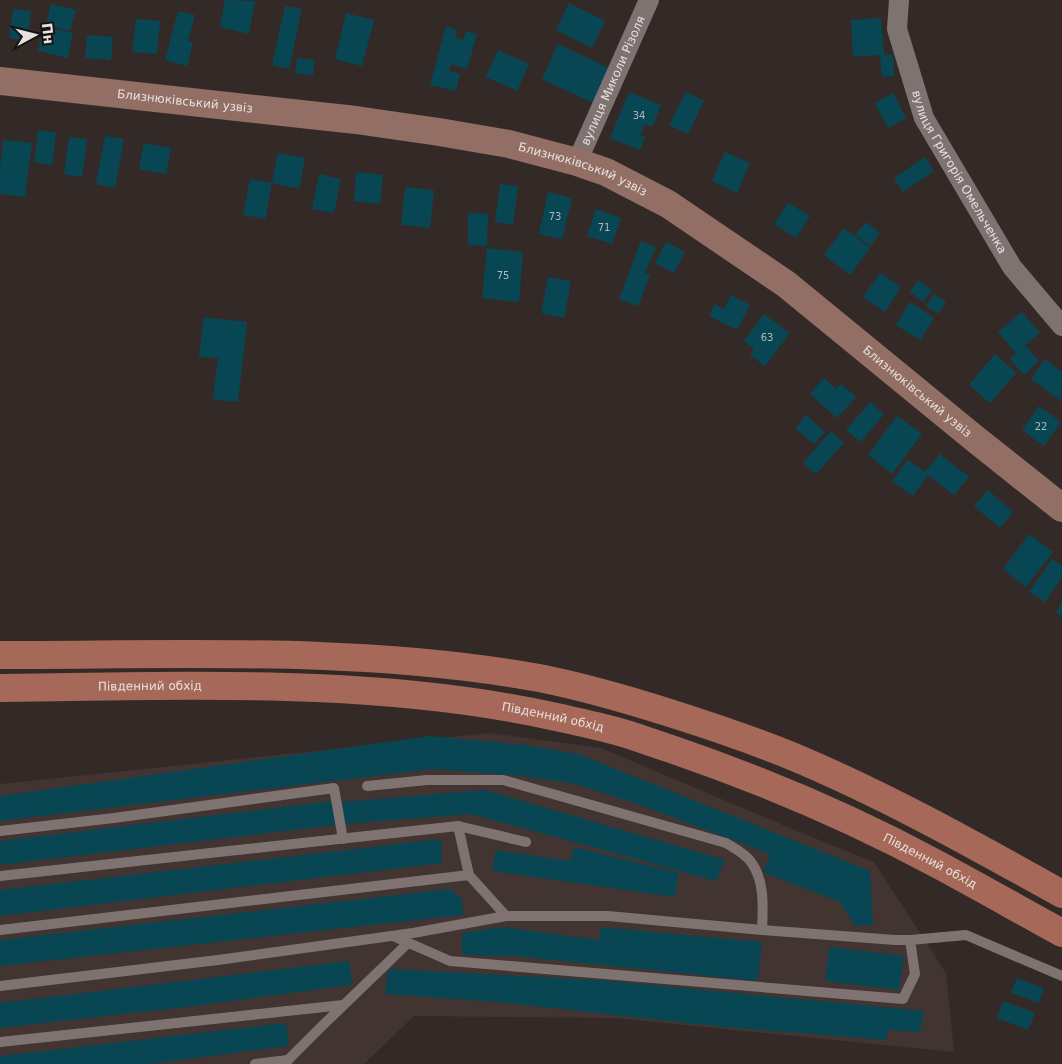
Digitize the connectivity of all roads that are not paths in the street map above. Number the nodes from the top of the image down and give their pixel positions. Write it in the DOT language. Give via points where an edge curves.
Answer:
graph roads {
  1 [pos="650,0"];
  2 [pos="899,0"];
  3 [pos="0,81"];
  4 [pos="577,162"];
  5 [pos="1062,326"];
  6 [pos="1062,508"];
  7 [pos="0,655"];
  8 [pos="0,688"];
  9 [pos="367,786"];
  10 [pos="458,826"];
  11 [pos="0,831"];
  12 [pos="343,838"];
  13 [pos="526,842"];
  14 [pos="0,876"];
  15 [pos="469,876"];
  16 [pos="1062,894"];
  17 [pos="506,916"];
  18 [pos="0,930"];
  19 [pos="762,930"];
  20 [pos="1062,933"];
  21 [pos="392,936"];
  22 [pos="910,940"];
  23 [pos="408,943"];
  24 [pos="1062,976"];
  25 [pos="0,986"];
  26 [pos="343,1005"];
  27 [pos="0,1042"];
  28 [pos="286,1062"];
  29 [pos="255,1064"];
  1 -- 4 [label="street, вулиця Миколи Різоля"];
  2 -- 5 [label="street, вулиця Григорія Омельченка" via="897,29 924,118 1012,267"];
  3 -- 4 [label="street, Близнюківський узвіз" via="356,120 509,144"];
  4 -- 6 [label="street, Близнюківський узвіз" via="606,172 668,204 786,284"];
  7 -- 16 [label="main road" via="296,655 456,665 541,678 626,698 794,757 945,829"];
  8 -- 20 [label="main road, Південний обхід" via="219,687 370,692 526,710 615,730 801,798 934,862"];
  9 -- 19 [label="lane" via="428,780 503,780 726,843 750,861 760,880"];
  10 -- 12 [label="lane"];
  10 -- 13 [label="lane"];
  10 -- 15 [label="lane"];
  11 -- 12 [label="lane" via="334,788"];
  12 -- 14 [label="lane"];
  15 -- 17 [label="lane"];
  15 -- 18 [label="lane"];
  17 -- 19 [label="lane" via="608,916"];
  17 -- 21 [label="lane"];
  19 -- 22 [label="lane"];
  21 -- 23 [label="lane"];
  21 -- 25 [label="lane"];
  22 -- 23 [label="lane" via="914,974 903,999 450,961"];
  22 -- 24 [label="lane" via="966,935"];
  23 -- 26 [label="lane"];
  26 -- 27 [label="lane"];
  26 -- 28 [label="lane"];
  28 -- 29 [label="lane"];
}
